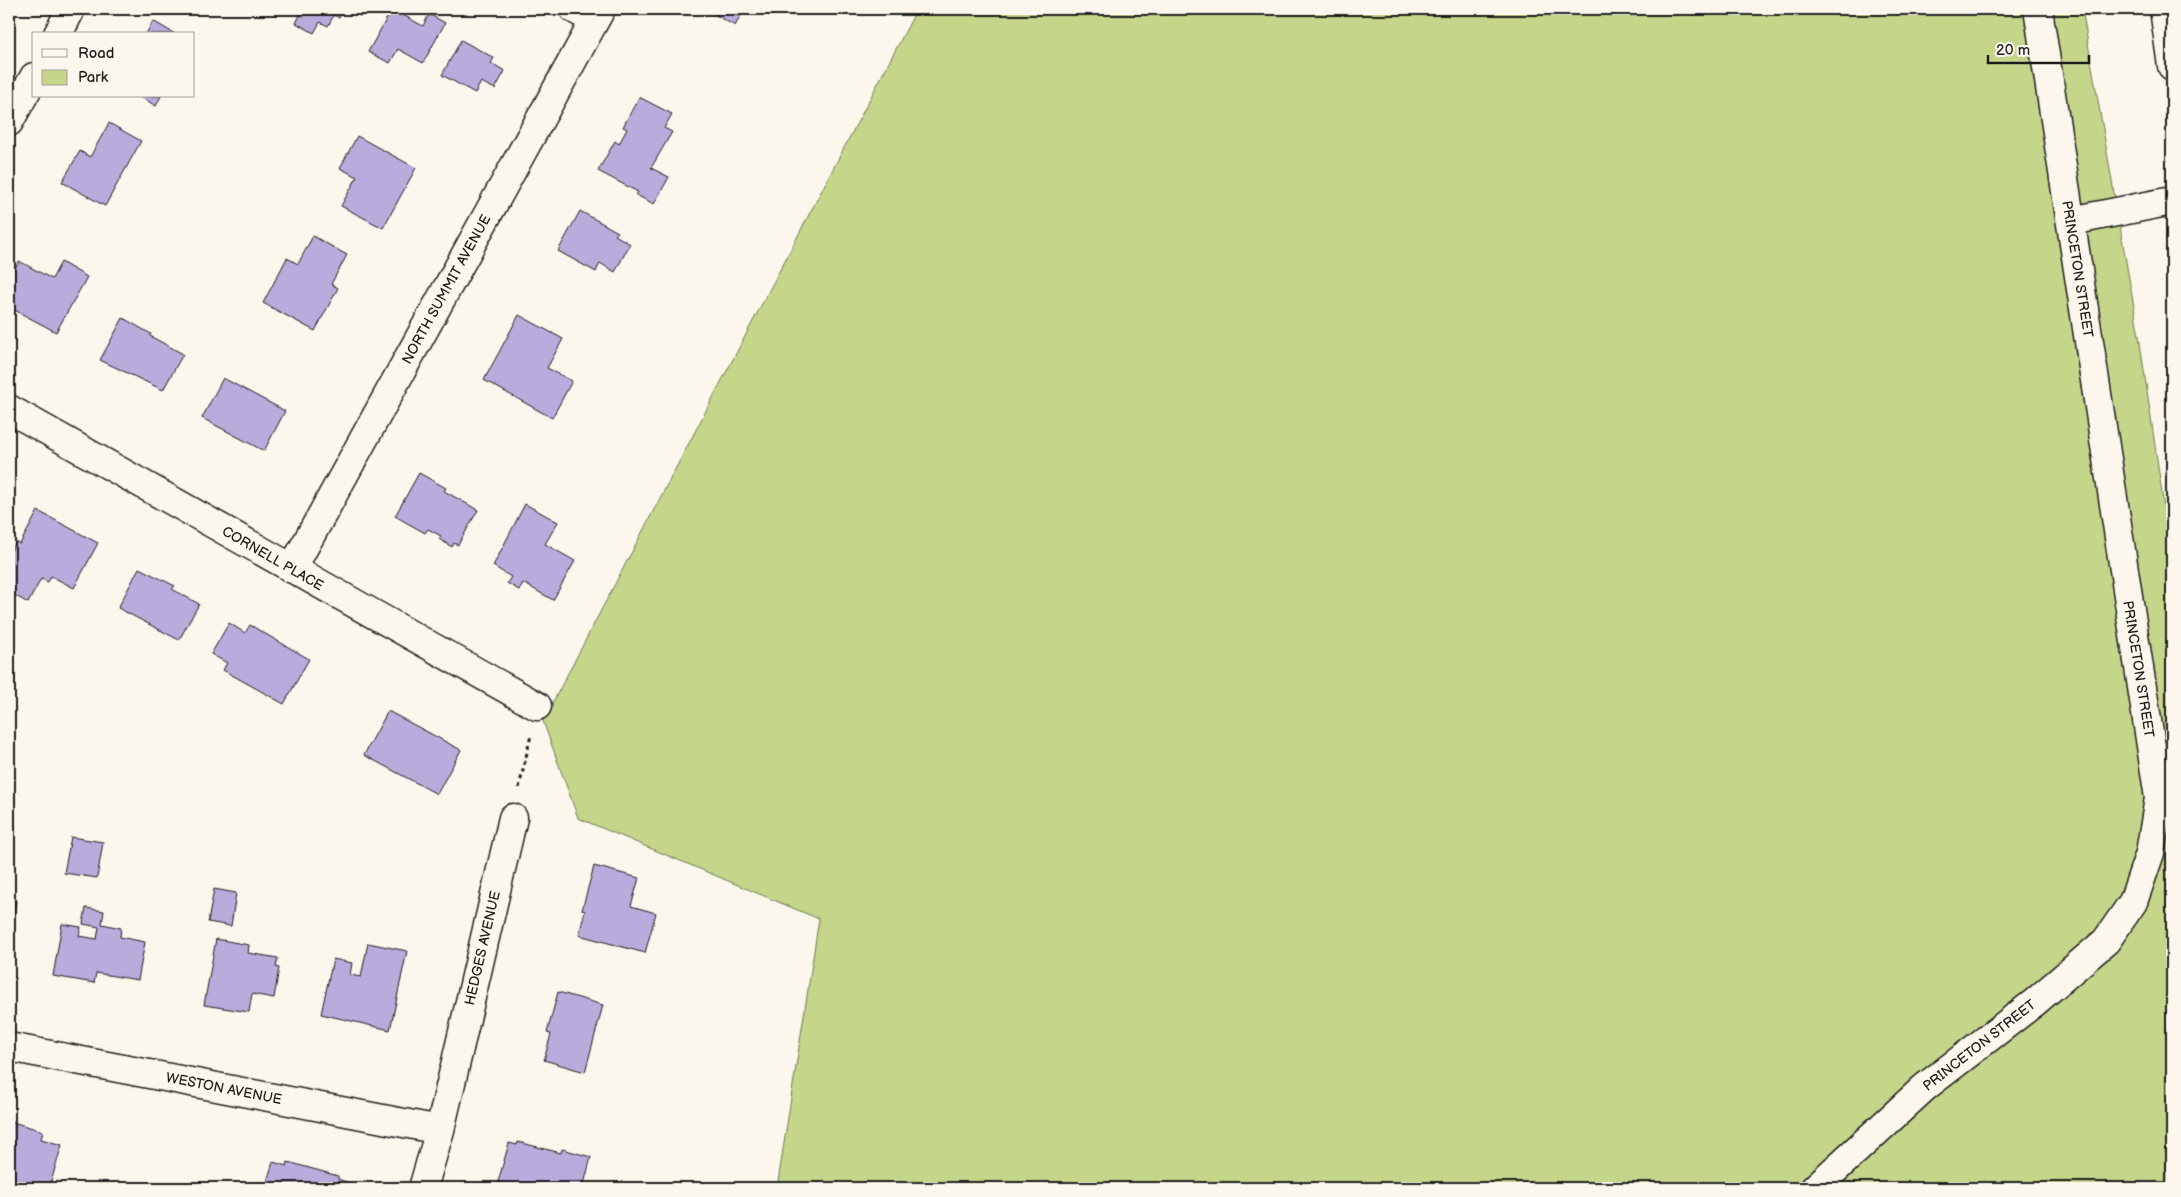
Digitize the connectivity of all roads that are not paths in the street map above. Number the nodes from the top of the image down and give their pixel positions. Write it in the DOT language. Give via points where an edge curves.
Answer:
graph roads {
  1 [pos="71,9"];
  2 [pos="2038,9"];
  3 [pos="2164,9"];
  4 [pos="590,13"];
  5 [pos="59,32"];
  6 [pos="2172,66"];
  7 [pos="32,81"];
  8 [pos="9,122"];
  9 [pos="2172,201"];
  10 [pos="2071,221"];
  11 [pos="9,409"];
  12 [pos="292,569"];
  13 [pos="537,706"];
  14 [pos="513,818"];
  15 [pos="9,1047"];
  16 [pos="440,1130"];
  17 [pos="423,1188"];
  18 [pos="1815,1188"];
  1 -- 5 [label="main road"];
  2 -- 10 [label="main road, PRINCETON STREET"];
  3 -- 6 [label="main road"];
  4 -- 12 [label="main road, NORTH SUMMIT AVENUE"];
  7 -- 8 [label="main road"];
  9 -- 10 [label="main road"];
  10 -- 18 [label="main road, PRINCETON STREET" via="2159,798 2150,853 2134,902 2106,941 2035,1002 1925,1087"];
  11 -- 12 [label="main road, CORNELL PLACE"];
  12 -- 13 [label="main road, CORNELL PLACE"];
  14 -- 16 [label="main road, HEDGES AVENUE"];
  15 -- 16 [label="main road, WESTON AVENUE"];
  16 -- 17 [label="main road, HEDGES AVENUE"];
}
